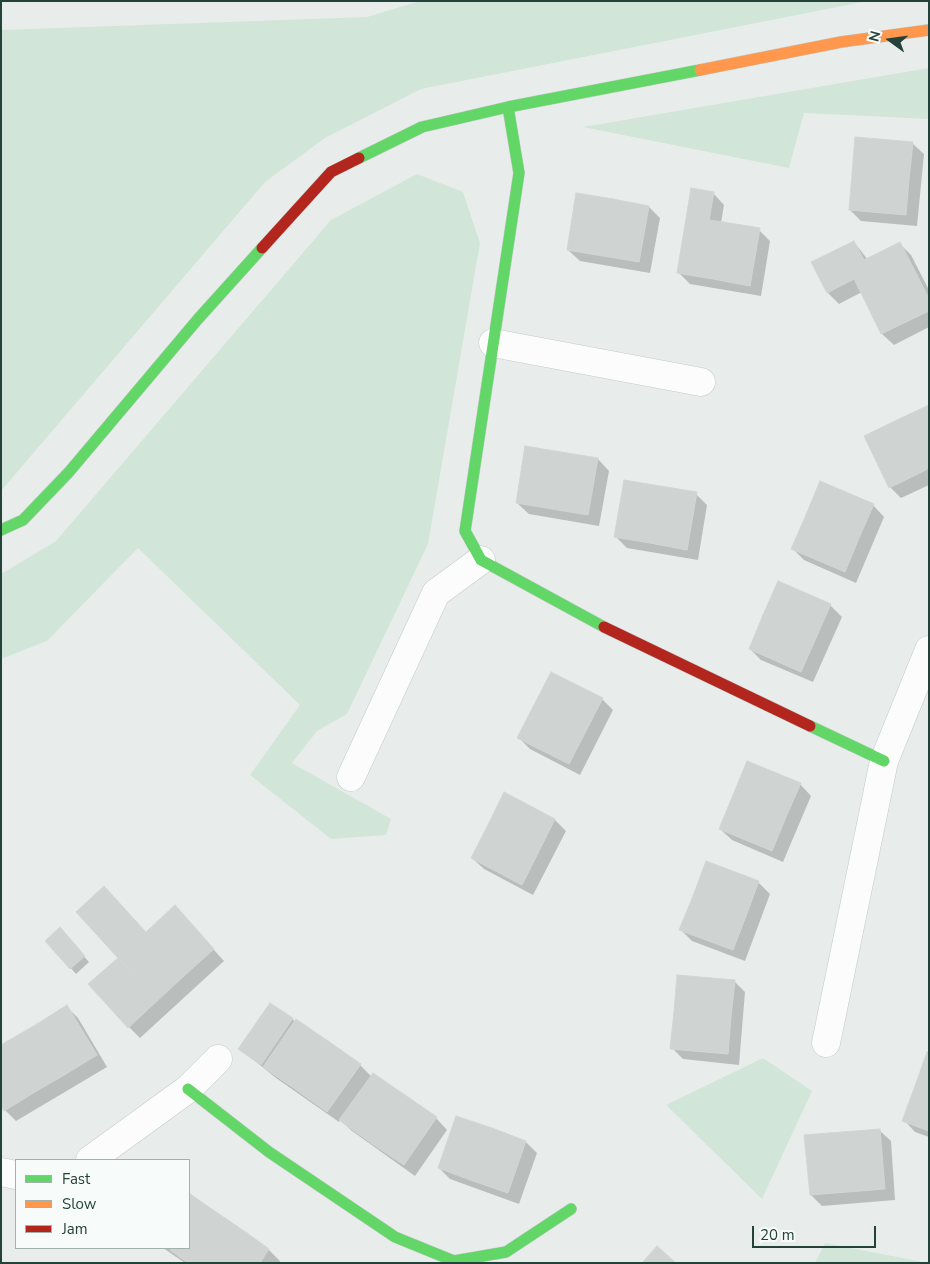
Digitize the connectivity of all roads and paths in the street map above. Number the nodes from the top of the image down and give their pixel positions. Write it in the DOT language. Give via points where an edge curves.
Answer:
graph roads {
  1 [pos="929,30"];
  2 [pos="508,107"];
  3 [pos="493,343"];
  4 [pos="700,382"];
  5 [pos="1,530"];
  6 [pos="481,560"];
  7 [pos="929,650"];
  8 [pos="884,761"];
  9 [pos="351,776"];
  10 [pos="826,1044"];
  11 [pos="218,1059"];
  12 [pos="188,1089"];
  13 [pos="91,1159"];
  14 [pos="1,1172"];
  15 [pos="15,1175"];
  16 [pos="571,1209"];
  1 -- 2 [label="street" via="841,42"];
  2 -- 3 [label="street" via="519,173"];
  2 -- 5 [label="street" via="422,127 331,172 198,319 69,472 23,520"];
  3 -- 4 [label="street"];
  3 -- 6 [label="street" via="465,531"];
  6 -- 8 [label="street" via="624,638"];
  6 -- 9 [label="street" via="436,593"];
  7 -- 8 [label="street"];
  8 -- 10 [label="street"];
  11 -- 12 [label="street"];
  12 -- 13 [label="street"];
  12 -- 16 [label="street" via="269,1152 395,1237 454,1262 506,1252"];
  14 -- 15 [label="street"];
}
